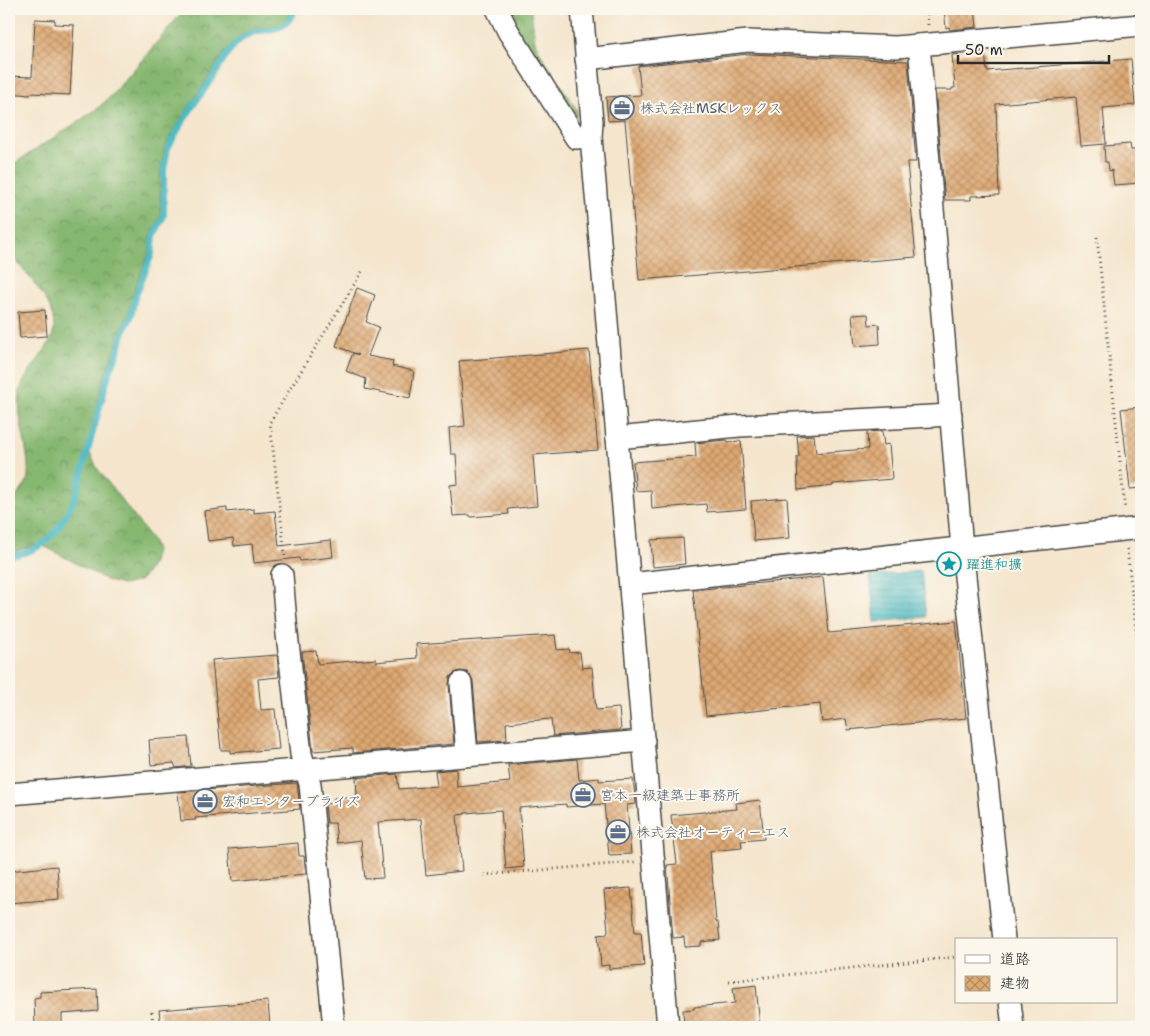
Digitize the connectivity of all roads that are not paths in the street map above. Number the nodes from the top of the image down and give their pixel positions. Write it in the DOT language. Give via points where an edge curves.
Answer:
graph roads {
  1 [pos="497,9"];
  2 [pos="582,9"];
  3 [pos="1141,25"];
  4 [pos="919,45"];
  5 [pos="586,59"];
  6 [pos="591,137"];
  7 [pos="951,415"];
  8 [pos="617,438"];
  9 [pos="1131,529"];
  10 [pos="962,548"];
  11 [pos="282,575"];
  12 [pos="630,584"];
  13 [pos="461,683"];
  14 [pos="644,741"];
  15 [pos="467,756"];
  16 [pos="306,769"];
  17 [pos="9,794"];
  18 [pos="1004,938"];
  19 [pos="1010,1004"];
  20 [pos="334,1027"];
  21 [pos="668,1027"];
  22 [pos="1013,1027"];
  1 -- 6 [label="street" via="576,138"];
  2 -- 5 [label="street"];
  3 -- 4 [label="street"];
  4 -- 5 [label="street" via="896,47 748,40"];
  4 -- 7 [label="street"];
  5 -- 6 [label="street"];
  6 -- 8 [label="street"];
  7 -- 8 [label="street" via="739,426"];
  7 -- 10 [label="street"];
  8 -- 12 [label="street"];
  9 -- 10 [label="street"];
  10 -- 12 [label="street"];
  10 -- 18 [label="street"];
  11 -- 16 [label="street" via="301,754"];
  12 -- 14 [label="street"];
  13 -- 15 [label="street"];
  14 -- 15 [label="street"];
  14 -- 21 [label="street"];
  15 -- 16 [label="street"];
  16 -- 17 [label="street"];
  16 -- 20 [label="street"];
  19 -- 22 [label="street"];
}
